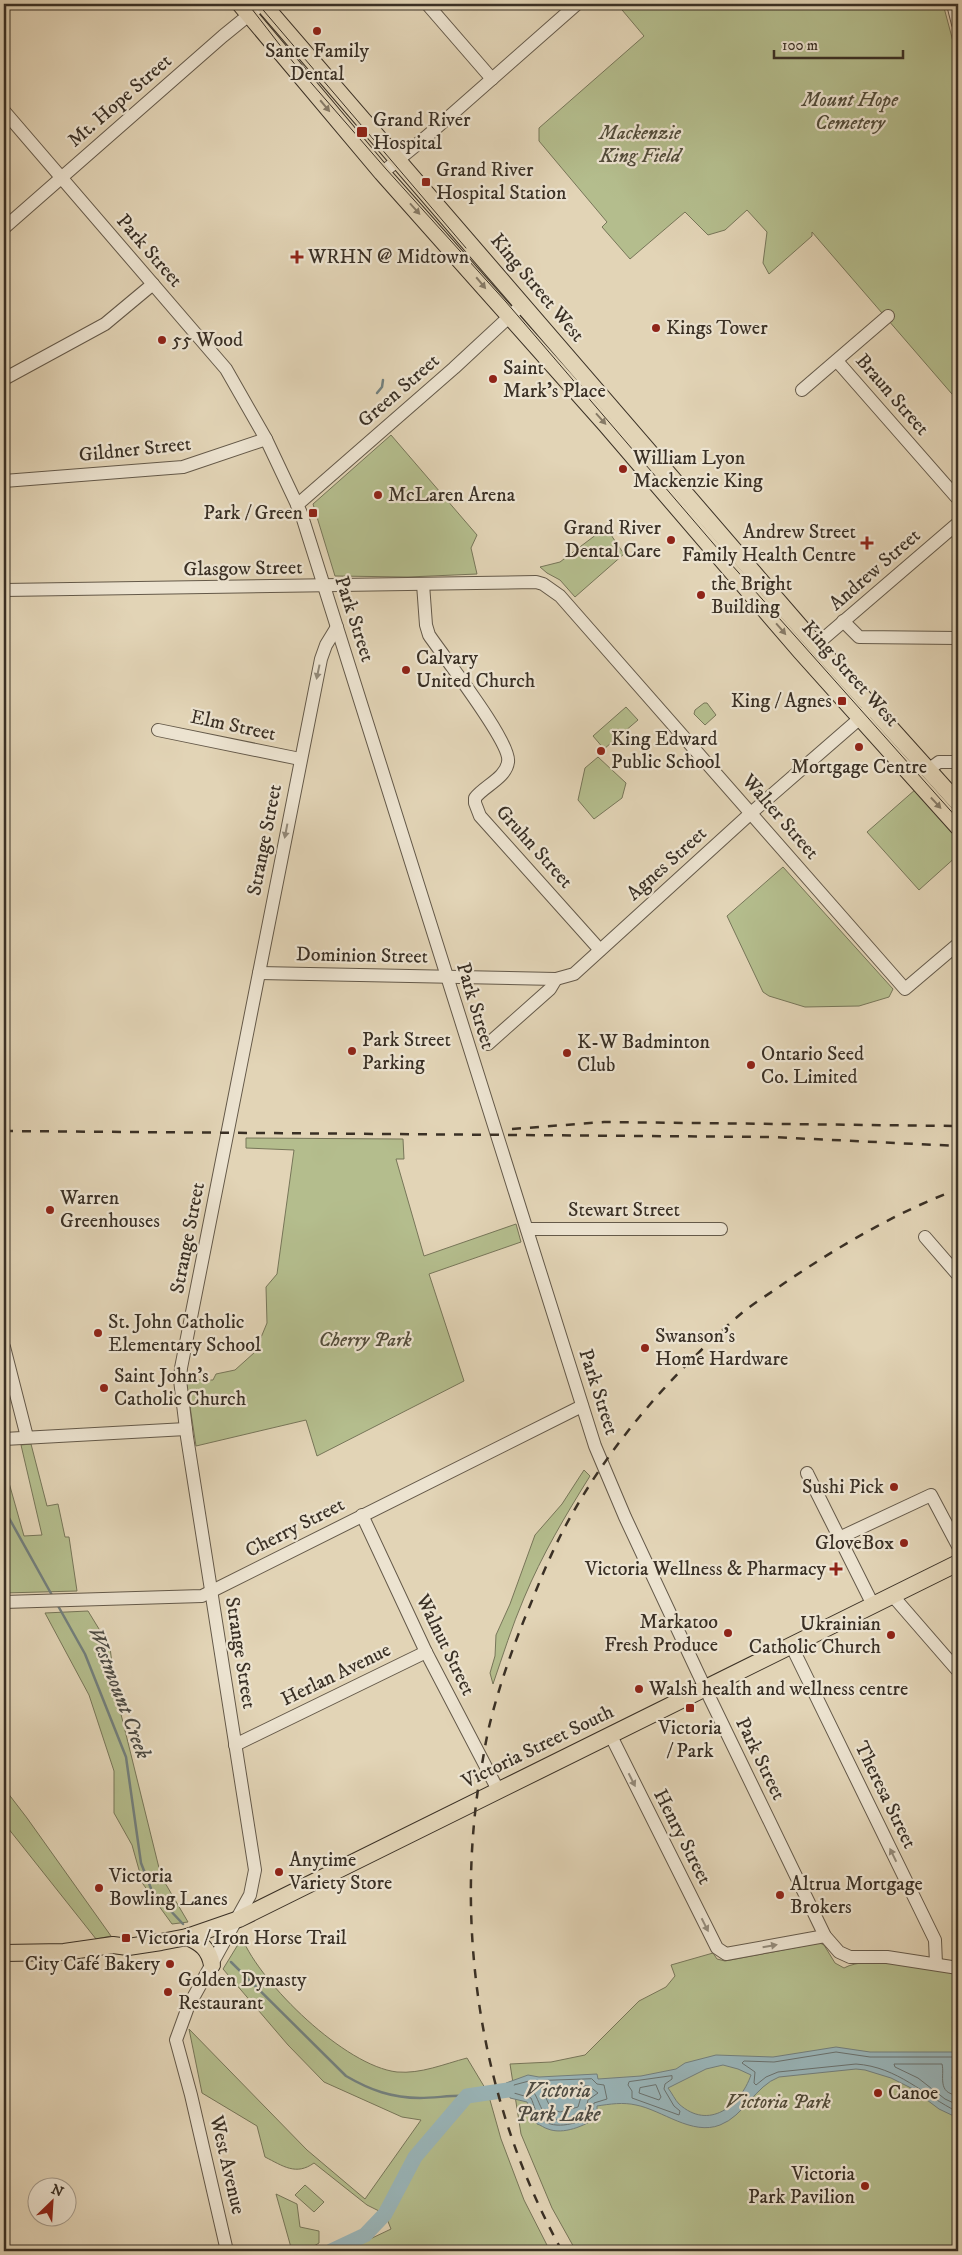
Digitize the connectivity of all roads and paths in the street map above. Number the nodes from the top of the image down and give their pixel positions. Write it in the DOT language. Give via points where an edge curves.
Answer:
graph roads {
  1 [pos="263,4"];
  2 [pos="428,4"];
  3 [pos="556,4"];
  4 [pos="577,4"];
  5 [pos="953,4"];
  6 [pos="244,9"];
  7 [pos="565,14"];
  8 [pos="958,24"];
  9 [pos="492,79"];
  10 [pos="4,111"];
  11 [pos="399,159"];
  12 [pos="382,172"];
  13 [pos="62,177"];
  14 [pos="4,228"];
  15 [pos="152,284"];
  16 [pos="523,304"];
  17 [pos="509,316"];
  18 [pos="888,316"];
  19 [pos="837,361"];
  20 [pos="4,379"];
  21 [pos="802,390"];
  22 [pos="266,439"];
  23 [pos="4,481"];
  24 [pos="958,499"];
  25 [pos="298,505"];
  26 [pos="958,523"];
  27 [pos="423,584"];
  28 [pos="543,584"];
  29 [pos="324,587"];
  30 [pos="4,590"];
  31 [pos="843,621"];
  32 [pos="337,628"];
  33 [pos="958,638"];
  34 [pos="816,645"];
  35 [pos="866,713"];
  36 [pos="158,730"];
  37 [pos="300,759"];
  38 [pos="958,762"];
  39 [pos="928,770"];
  40 [pos="958,803"];
  41 [pos="752,813"];
  42 [pos="958,827"];
  43 [pos="958,944"];
  44 [pos="600,950"];
  45 [pos="259,973"];
  46 [pos="446,976"];
  47 [pos="556,979"];
  48 [pos="488,1044"];
  49 [pos="527,1229"];
  50 [pos="721,1229"];
  51 [pos="925,1237"];
  52 [pos="958,1275"];
  53 [pos="4,1347"];
  54 [pos="582,1406"];
  55 [pos="186,1429"];
  56 [pos="26,1437"];
  57 [pos="4,1439"];
  58 [pos="807,1473"];
  59 [pos="362,1515"];
  60 [pos="839,1538"];
  61 [pos="958,1546"];
  62 [pos="958,1564"];
  63 [pos="211,1591"];
  64 [pos="892,1595"];
  65 [pos="4,1602"];
  66 [pos="873,1605"];
  67 [pos="792,1645"];
  68 [pos="426,1652"];
  69 [pos="958,1671"];
  70 [pos="705,1688"];
  71 [pos="611,1736"];
  72 [pos="235,1745"];
  73 [pos="498,1790"];
  74 [pos="239,1919"];
  75 [pos="826,1936"];
  76 [pos="187,1937"];
  77 [pos="4,1953"];
  78 [pos="936,1964"];
  79 [pos="212,1965"];
  80 [pos="958,1968"];
  81 [pos="227,2251"];
  1 -- 6 [label="street, Mt. Hope Street"];
  1 -- 11 [label="main road, King Street West"];
  2 -- 9 [label="street"];
  3 -- 7 [label="street"];
  4 -- 7 [label="street"];
  5 -- 8 [label="street"];
  6 -- 12 [label="main road, King Street West, one-way"];
  6 -- 13 [label="street, Mt. Hope Street"];
  7 -- 9 [label="street"];
  9 -- 11 [label="street"];
  10 -- 13 [label="street, Park Street"];
  11 -- 12 [label="street"];
  11 -- 16 [label="main road, King Street West"];
  12 -- 17 [label="main road, King Street West, one-way"];
  13 -- 14 [label="street, Mt. Hope Street"];
  13 -- 15 [label="street, Park Street"];
  15 -- 20 [label="street" via="105,324"];
  15 -- 22 [label="street, Park Street" via="226,369"];
  16 -- 17 [label="street, Green Street"];
  16 -- 34 [label="main road, King Street West"];
  17 -- 25 [label="street, Green Street"];
  17 -- 35 [label="main road, King Street West, one-way"];
  18 -- 19 [label="street"];
  19 -- 21 [label="street"];
  19 -- 24 [label="street, Braun Street"];
  22 -- 23 [label="street, Gildner Street" via="183,467"];
  22 -- 25 [label="street, Park Street"];
  25 -- 29 [label="street, Park Street"];
  26 -- 31 [label="street, Andrew Street"];
  27 -- 28 [label="street, Glasgow Street"];
  27 -- 29 [label="street, Glasgow Street"];
  27 -- 44 [label="street, Gruhn Street" via="429,636 509,754 505,770 475,798 476,809"];
  28 -- 41 [label="street, Walter Street" via="560,596"];
  29 -- 30 [label="street, Glasgow Street"];
  29 -- 32 [label="street, Park Street"];
  31 -- 33 [label="street" via="859,637"];
  31 -- 34 [label="street, Andrew Street"];
  32 -- 37 [label="street, Strange Street, one-way" via="321,660"];
  32 -- 46 [label="street, Park Street"];
  34 -- 35 [label="main road, King Street West"];
  35 -- 39 [label="main road, King Street West"];
  35 -- 41 [label="street, Agnes Street"];
  35 -- 42 [label="main road, King Street West, one-way"];
  36 -- 37 [label="street, Elm Street"];
  37 -- 45 [label="street, Strange Street, one-way"];
  38 -- 39 [label="street" via="939,762"];
  39 -- 40 [label="main road, King Street West"];
  41 -- 43 [label="street, Walter Street" via="905,990"];
  41 -- 44 [label="street, Agnes Street"];
  44 -- 47 [label="street, Agnes Street" via="574,974"];
  45 -- 46 [label="street, Dominion Street"];
  45 -- 55 [label="street, Strange Street" via="181,1368"];
  46 -- 47 [label="street, Dominion Street"];
  46 -- 49 [label="street, Park Street"];
  47 -- 48 [label="street, Agnes Street" via="550,989"];
  49 -- 50 [label="street, Stewart Street"];
  49 -- 54 [label="street, Park Street"];
  51 -- 52 [label="street"];
  53 -- 56 [label="street"];
  54 -- 59 [label="street, Cherry Street"];
  54 -- 70 [label="street, Park Street" via="606,1475"];
  55 -- 56 [label="street"];
  55 -- 63 [label="street, Strange Street"];
  56 -- 57 [label="street"];
  58 -- 60 [label="street"];
  59 -- 63 [label="street, Cherry Street"];
  59 -- 68 [label="street, Walnut Street"];
  60 -- 61 [label="street" via="931,1496"];
  60 -- 66 [label="street"];
  62 -- 64 [label="main road, Victoria Street South"];
  63 -- 65 [label="street, Cherry Street" via="202,1596"];
  63 -- 72 [label="street, Strange Street"];
  64 -- 66 [label="main road, Victoria Street South"];
  64 -- 69 [label="street"];
  66 -- 67 [label="main road, Victoria Street South"];
  67 -- 70 [label="main road, Victoria Street South"];
  78 -- 67 [label="street, Theresa Street, one-way" via="935,1940"];
  68 -- 72 [label="street, Herlan Avenue"];
  68 -- 73 [label="street, Walnut Street"];
  70 -- 71 [label="main road, Victoria Street South"];
  70 -- 75 [label="street, Park Street"];
  71 -- 73 [label="main road, Victoria Street South"];
  71 -- 75 [label="street, Henry Street, one-way" via="716,1948 726,1954"];
  72 -- 74 [label="street, Strange Street" via="255,1870 250,1895"];
  73 -- 74 [label="main road, Victoria Street South"];
  74 -- 76 [label="main road, Victoria Street South"];
  74 -- 79 [label="street, West Avenue"];
  75 -- 78 [label="street, Park Street" via="833,1947 856,1958 888,1957"];
  76 -- 77 [label="main road, Victoria Street South" via="128,1947 113,1945 64,1952"];
  76 -- 79 [label="main road" via="204,1946"];
  78 -- 80 [label="street"];
  79 -- 81 [label="street, West Avenue" via="188,2007 176,2040"];
}
